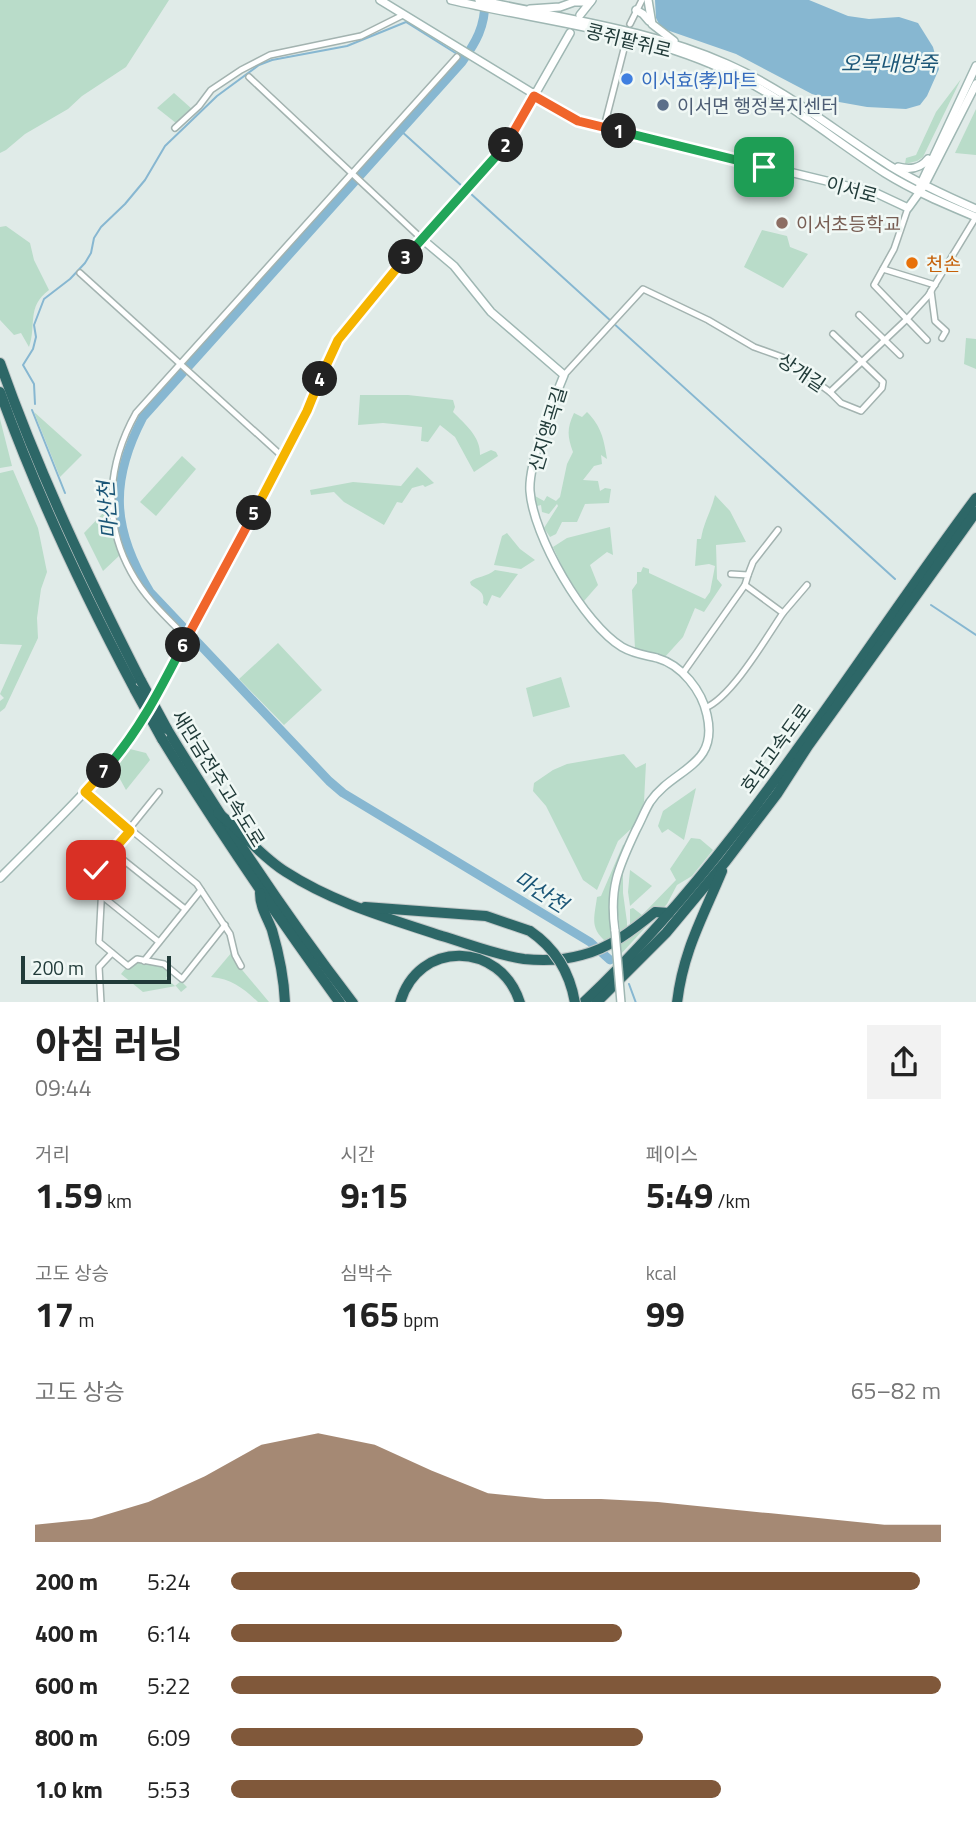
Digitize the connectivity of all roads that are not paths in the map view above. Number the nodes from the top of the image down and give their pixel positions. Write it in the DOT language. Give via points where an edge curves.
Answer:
graph roads {
  1 [pos="380,0"];
  2 [pos="451,0"];
  3 [pos="591,1"];
  4 [pos="476,3"];
  5 [pos="640,3"];
  6 [pos="497,7"];
  7 [pos="526,10"];
  8 [pos="403,15"];
  9 [pos="580,15"];
  10 [pos="630,24"];
  11 [pos="652,24"];
  12 [pos="570,33"];
  13 [pos="677,44"];
  14 [pos="625,45"];
  15 [pos="461,55"];
  16 [pos="976,66"];
  17 [pos="249,77"];
  18 [pos="971,88"];
  19 [pos="534,96"];
  20 [pos="604,127"];
  21 [pos="175,128"];
  22 [pos="931,160"];
  23 [pos="890,165"];
  24 [pos="931,172"];
  25 [pos="355,175"];
  26 [pos="921,187"];
  27 [pos="908,208"];
  28 [pos="975,208"];
  29 [pos="976,217"];
  30 [pos="422,239"];
  31 [pos="883,269"];
  32 [pos="80,273"];
  33 [pos="933,288"];
  34 [pos="643,289"];
  35 [pos="859,315"];
  36 [pos="907,319"];
  37 [pos="833,334"];
  38 [pos="942,338"];
  39 [pos="884,340"];
  40 [pos="927,340"];
  41 [pos="900,355"];
  42 [pos="861,360"];
  43 [pos="0,363"];
  44 [pos="181,367"];
  45 [pos="564,375"];
  46 [pos="0,392"];
  47 [pos="830,392"];
  48 [pos="283,457"];
  49 [pos="976,498"];
  50 [pos="976,512"];
  51 [pos="778,530"];
  52 [pos="731,574"];
  53 [pos="748,575"];
  54 [pos="745,585"];
  55 [pos="807,585"];
  56 [pos="783,613"];
  57 [pos="187,637"];
  58 [pos="683,673"];
  59 [pos="138,686"];
  60 [pos="705,708"];
  61 [pos="85,792"];
  62 [pos="159,792"];
  63 [pos="218,813"];
  64 [pos="130,831"];
  65 [pos="112,851"];
  66 [pos="726,861"];
  67 [pos="0,877"];
  68 [pos="201,890"];
  69 [pos="260,892"];
  70 [pos="102,896"];
  71 [pos="352,906"];
  72 [pos="185,909"];
  73 [pos="669,913"];
  74 [pos="225,925"];
  75 [pos="662,929"];
  76 [pos="619,934"];
  77 [pos="159,942"];
  78 [pos="112,953"];
  79 [pos="144,961"];
  80 [pos="241,965"];
  81 [pos="599,1000"];
  82 [pos="101,1002"];
  83 [pos="285,1002"];
  84 [pos="339,1002"];
  85 [pos="352,1002"];
  86 [pos="400,1002"];
  87 [pos="520,1002"];
  88 [pos="575,1002"];
  89 [pos="584,1002"];
  90 [pos="621,1002"];
  91 [pos="677,1002"];
  1 -- 8 [label="street, 이서로"];
  2 -- 4 [label="street, 콩쥐팥쥐로"];
  3 -- 7 [label="street"];
  3 -- 9 [label="street"];
  4 -- 6 [label="street, 콩쥐팥쥐로"];
  5 -- 10 [label="street"];
  5 -- 11 [label="street"];
  5 -- 11 [label="street"];
  6 -- 7 [label="street, 콩쥐팥쥐로"];
  6 -- 26 [label="street, 콩쥐팥쥐로" via="674,50 729,72 781,99 864,158"];
  7 -- 13 [label="street, 콩쥐팥쥐로"];
  8 -- 15 [label="street, 이서로"];
  8 -- 21 [label="street" via="361,36 270,55 211,90"];
  11 -- 13 [label="street"];
  12 -- 19 [label="street"];
  13 -- 23 [label="street, 콩쥐팥쥐로" via="767,84"];
  14 -- 20 [label="street"];
  15 -- 19 [label="street, 이서로"];
  15 -- 25 [label="street"];
  16 -- 18 [label="street"];
  17 -- 25 [label="street"];
  18 -- 22 [label="street"];
  18 -- 24 [label="street"];
  19 -- 20 [label="street, 이서로" via="578,121"];
  19 -- 30 [label="street" via="505,147"];
  20 -- 27 [label="street, 이서로" via="876,193"];
  22 -- 23 [label="street" via="909,169"];
  22 -- 26 [label="street"];
  23 -- 26 [label="street, 콩쥐팥쥐로"];
  24 -- 26 [label="street"];
  24 -- 28 [label="street" via="936,187"];
  25 -- 30 [label="street"];
  25 -- 44 [label="street"];
  26 -- 27 [label="street"];
  26 -- 28 [label="street, 콩쥐팥쥐로"];
  26 -- 29 [label="street, 콩쥐팥쥐로"];
  27 -- 31 [label="street"];
  29 -- 33 [label="street, 상개길"];
  30 -- 45 [label="street, 신지앵곡길" via="454,266 491,312"];
  30 -- 48 [label="street" via="338,340"];
  31 -- 33 [label="street"];
  31 -- 36 [label="street" via="874,285"];
  32 -- 44 [label="street"];
  33 -- 36 [label="street, 상개길"];
  33 -- 38 [label="street" via="936,321 946,331"];
  34 -- 45 [label="street, 신지앵곡길"];
  34 -- 47 [label="street, 상개길" via="782,357"];
  35 -- 39 [label="street"];
  36 -- 39 [label="street, 상개길"];
  36 -- 40 [label="street"];
  37 -- 42 [label="street"];
  39 -- 41 [label="street"];
  39 -- 42 [label="street, 상개길"];
  42 -- 47 [label="street, 상개길"];
  42 -- 47 [label="street" via="883,382 861,411 841,403"];
  43 -- 59 [label="highway, 새만금전주고속도로" via="43,478"];
  44 -- 48 [label="street"];
  44 -- 57 [label="street" via="129,426 114,464 111,503 131,572"];
  45 -- 58 [label="street, 신지앵곡길" via="549,410 529,489 538,521 563,577 612,641"];
  46 -- 59 [label="highway, 새만금전주고속도로" via="64,548 102,627"];
  48 -- 57 [label="street"];
  49 -- 73 [label="highway, 호남고속도로" via="736,831"];
  50 -- 66 [label="highway, 호남고속도로"];
  51 -- 53 [label="street"];
  52 -- 53 [label="street"];
  53 -- 54 [label="street"];
  54 -- 56 [label="street"];
  54 -- 58 [label="street"];
  55 -- 56 [label="street"];
  56 -- 60 [label="street" via="734,682 715,704"];
  57 -- 61 [label="street" via="143,722"];
  58 -- 60 [label="street, 신지앵곡길"];
  59 -- 63 [label="highway, 새만금전주고속도로, bridge"];
  59 -- 69 [label="highway, 새만금전주고속도로, bridge" via="162,739"];
  60 -- 76 [label="street, 신지앵곡길" via="709,733 704,753 650,802 618,867 614,891"];
  61 -- 64 [label="street"];
  61 -- 67 [label="street"];
  62 -- 64 [label="street"];
  63 -- 71 [label="highway" via="283,871"];
  63 -- 85 [label="highway, 새만금전주고속도로"];
  64 -- 65 [label="street"];
  64 -- 68 [label="street"];
  65 -- 70 [label="street" via="96,870"];
  65 -- 72 [label="street"];
  66 -- 75 [label="highway, 호남고속도로"];
  66 -- 91 [label="highway" via="699,920 682,970"];
  68 -- 72 [label="street"];
  68 -- 74 [label="street"];
  69 -- 83 [label="highway" via="281,963"];
  69 -- 84 [label="highway, 새만금전주고속도로"];
  70 -- 77 [label="street"];
  70 -- 78 [label="street" via="99,942"];
  71 -- 76 [label="highway" via="503,955 544,960 583,955 604,947"];
  71 -- 88 [label="highway, bridge" via="472,914 530,931 560,962"];
  72 -- 77 [label="street"];
  73 -- 75 [label="highway, 호남고속도로"];
  73 -- 76 [label="highway" via="655,912"];
  74 -- 79 [label="street" via="182,979 164,964"];
  74 -- 80 [label="street"];
  75 -- 81 [label="highway, 호남고속도로"];
  75 -- 89 [label="highway, 호남고속도로"];
  76 -- 90 [label="street, 신지앵곡길, bridge"];
  77 -- 79 [label="street"];
  78 -- 79 [label="street" via="128,966 137,959"];
  78 -- 82 [label="street" via="99,967"];
  86 -- 87 [label="highway" via="407,986 427,965 461,956 483,960 503,973"];
}
